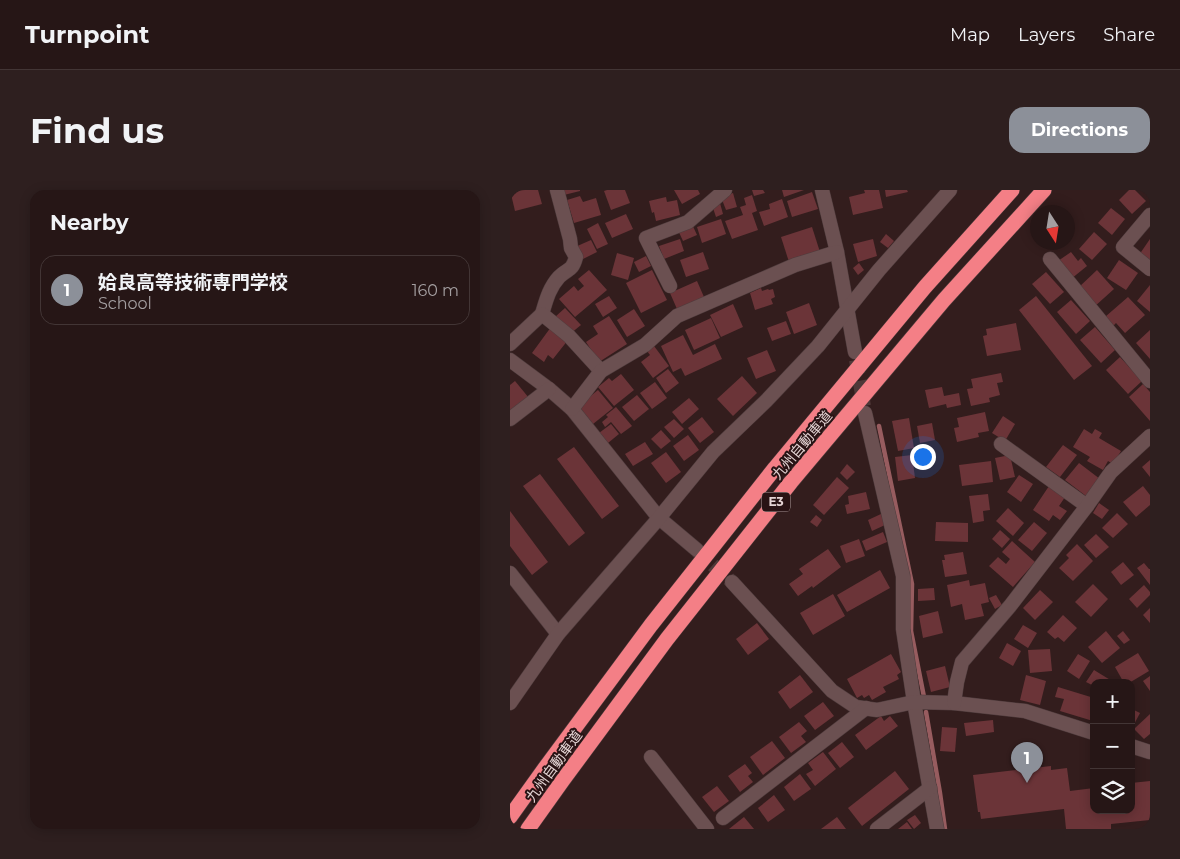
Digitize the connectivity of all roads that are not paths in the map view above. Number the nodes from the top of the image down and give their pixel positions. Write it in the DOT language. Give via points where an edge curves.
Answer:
graph roads {
  1 [pos="557,190"];
  2 [pos="725,190"];
  3 [pos="822,190"];
  4 [pos="950,190"];
  5 [pos="1012,190"];
  6 [pos="1044,190"];
  7 [pos="1150,214"];
  8 [pos="837,252"];
  9 [pos="1050,259"];
  10 [pos="1150,269"];
  11 [pos="670,286"];
  12 [pos="847,310"];
  13 [pos="542,314"];
  14 [pos="510,344"];
  15 [pos="855,352"];
  16 [pos="510,360"];
  17 [pos="601,370"];
  18 [pos="1150,381"];
  19 [pos="549,388"];
  20 [pos="572,409"];
  21 [pos="865,413"];
  22 [pos="510,419"];
  23 [pos="1150,436"];
  24 [pos="1001,444"];
  25 [pos="1087,506"];
  26 [pos="660,518"];
  27 [pos="697,550"];
  28 [pos="510,573"];
  29 [pos="732,582"];
  30 [pos="558,634"];
  31 [pos="914,702"];
  32 [pos="510,703"];
  33 [pos="954,703"];
  34 [pos="866,708"];
  35 [pos="1090,732"];
  36 [pos="1135,747"];
  37 [pos="1150,752"];
  38 [pos="651,757"];
  39 [pos="930,788"];
  40 [pos="510,817"];
  41 [pos="723,818"];
  42 [pos="528,829"];
  43 [pos="707,829"];
  44 [pos="877,829"];
  45 [pos="937,829"];
  1 -- 13 [label="street" via="576,257 574,266 559,278 548,294"];
  2 -- 11 [label="street" via="688,222 646,238"];
  3 -- 8 [label="street"];
  4 -- 12 [label="street"];
  5 -- 40 [label="highway, 九州自動車道 / E3" via="925,287 775,468 651,625"];
  6 -- 42 [label="highway, 九州自動車道 / E3" via="944,300 791,482 667,640"];
  7 -- 10 [label="street" via="1123,247"];
  8 -- 12 [label="street"];
  8 -- 17 [label="street" via="795,265 677,316 645,345"];
  9 -- 18 [label="street"];
  12 -- 15 [label="street"];
  12 -- 26 [label="street" via="799,367 713,452"];
  13 -- 14 [label="street"];
  13 -- 17 [label="street" via="569,336"];
  16 -- 19 [label="street"];
  17 -- 20 [label="street"];
  19 -- 20 [label="street"];
  19 -- 22 [label="street"];
  20 -- 26 [label="street"];
  21 -- 31 [label="street" via="903,576 903,629"];
  23 -- 25 [label="street" via="1111,472"];
  24 -- 25 [label="street"];
  25 -- 33 [label="street" via="962,662"];
  26 -- 27 [label="street"];
  26 -- 30 [label="street"];
  28 -- 30 [label="street"];
  29 -- 34 [label="street" via="832,691 856,707"];
  30 -- 32 [label="street"];
  31 -- 33 [label="street"];
  31 -- 34 [label="street" via="877,710"];
  31 -- 39 [label="street"];
  33 -- 35 [label="street" via="1025,711"];
  34 -- 41 [label="street"];
  36 -- 37 [label="street"];
  38 -- 43 [label="street"];
  39 -- 44 [label="street"];
  39 -- 45 [label="street"];
}
